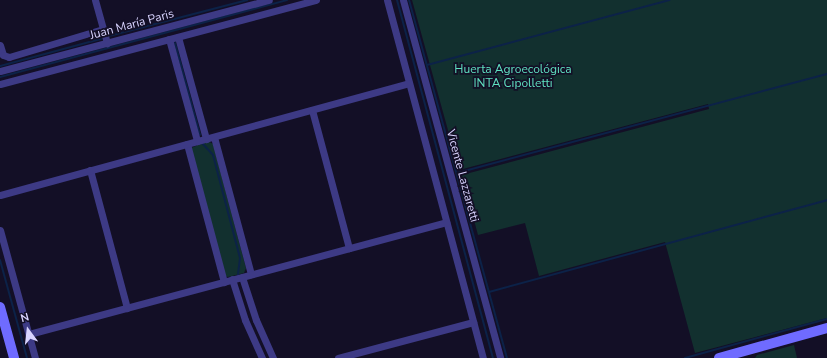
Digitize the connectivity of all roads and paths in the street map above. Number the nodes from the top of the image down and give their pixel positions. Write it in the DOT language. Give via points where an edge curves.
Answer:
graph roads {
  1 [pos="95,0"];
  2 [pos="269,0"];
  3 [pos="316,0"];
  4 [pos="387,0"];
  5 [pos="403,0"];
  6 [pos="103,29"];
  7 [pos="178,37"];
  8 [pos="169,39"];
  9 [pos="107,43"];
  10 [pos="0,45"];
  11 [pos="0,71"];
  12 [pos="409,83"];
  13 [pos="0,84"];
  14 [pos="312,110"];
  15 [pos="214,137"];
  16 [pos="206,139"];
  17 [pos="197,141"];
  18 [pos="187,144"];
  19 [pos="90,170"];
  20 [pos="0,195"];
  21 [pos="446,222"];
  22 [pos="0,230"];
  23 [pos="349,248"];
  24 [pos="251,274"];
  25 [pos="242,277"];
  26 [pos="232,280"];
  27 [pos="224,282"];
  28 [pos="0,307"];
  29 [pos="127,308"];
  30 [pos="473,322"];
  31 [pos="827,328"];
  32 [pos="29,334"];
  33 [pos="742,355"];
  34 [pos="14,358"];
  35 [pos="35,358"];
  36 [pos="262,358"];
  37 [pos="273,358"];
  38 [pos="338,358"];
  39 [pos="483,358"];
  40 [pos="500,358"];
  41 [pos="719,358"];
  1 -- 6 [label="street"];
  2 -- 9 [label="street, Juan María Paris"];
  3 -- 7 [label="street"];
  4 -- 12 [label="street"];
  5 -- 40 [label="street, Vicente Lazzaretti"];
  6 -- 9 [label="street"];
  6 -- 10 [label="street" via="9,57 3,55"];
  7 -- 8 [label="street"];
  7 -- 16 [label="street"];
  8 -- 13 [label="street"];
  8 -- 17 [label="street"];
  9 -- 11 [label="street, Juan María Paris"];
  12 -- 14 [label="street"];
  12 -- 21 [label="street"];
  14 -- 15 [label="street"];
  14 -- 23 [label="street"];
  15 -- 16 [label="street"];
  15 -- 24 [label="street"];
  16 -- 17 [label="street"];
  17 -- 18 [label="street"];
  18 -- 19 [label="street"];
  18 -- 27 [label="street"];
  19 -- 20 [label="street"];
  19 -- 29 [label="street"];
  21 -- 23 [label="street"];
  21 -- 30 [label="street"];
  22 -- 32 [label="street"];
  23 -- 24 [label="street"];
  24 -- 25 [label="street"];
  25 -- 26 [label="street"];
  25 -- 37 [label="street" via="256,320"];
  26 -- 27 [label="street"];
  26 -- 36 [label="street" via="245,320"];
  27 -- 29 [label="street"];
  28 -- 34 [label="main road"];
  29 -- 32 [label="street"];
  30 -- 38 [label="street"];
  30 -- 39 [label="street"];
  31 -- 33 [label="main road"];
  32 -- 35 [label="street"];
  33 -- 41 [label="main road"];
}
